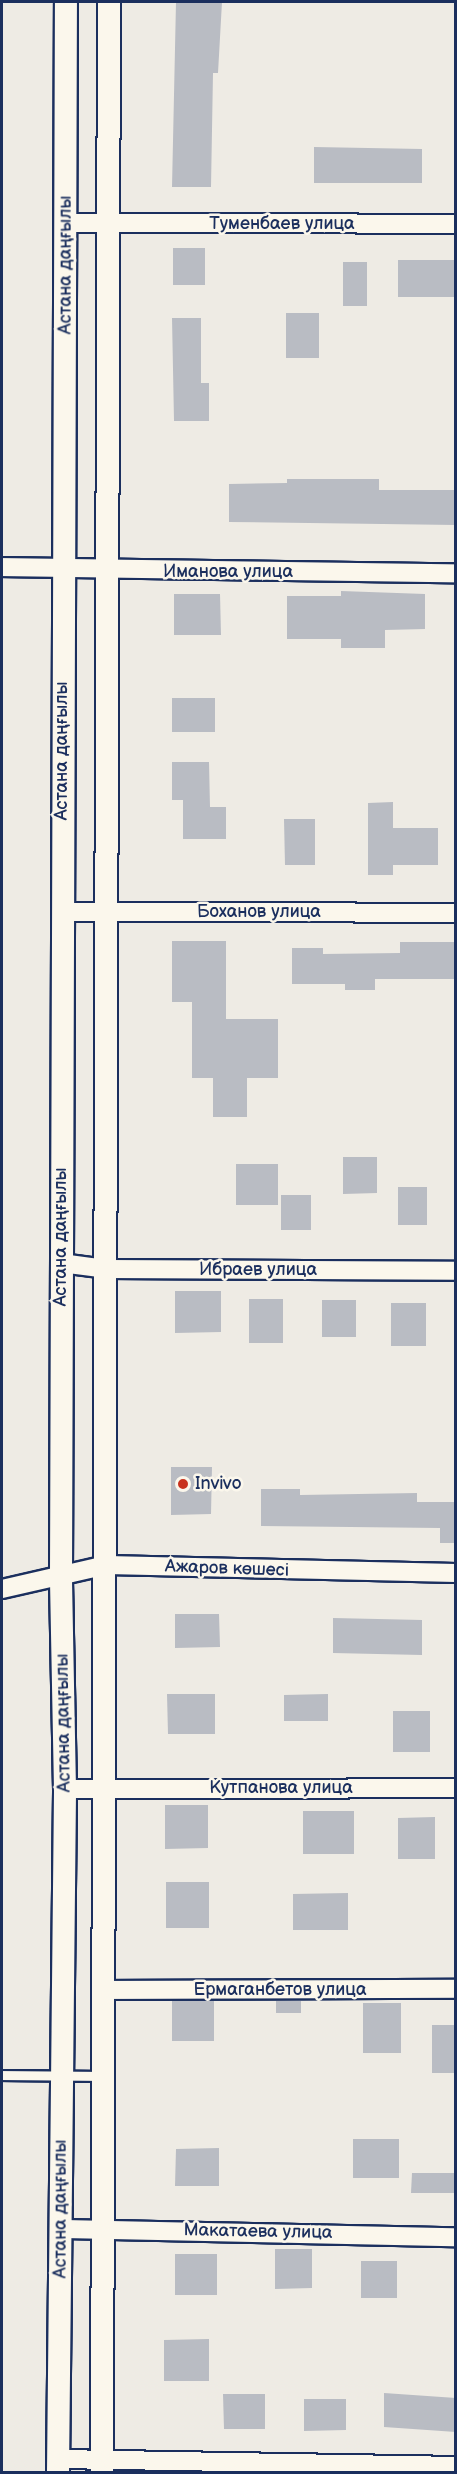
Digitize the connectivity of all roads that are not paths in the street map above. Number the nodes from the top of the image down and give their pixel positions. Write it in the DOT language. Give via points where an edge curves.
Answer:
graph roads {
  1 [pos="66,2"];
  2 [pos="109,2"];
  3 [pos="66,223"];
  4 [pos="109,224"];
  5 [pos="456,224"];
  6 [pos="2,567"];
  7 [pos="62,568"];
  8 [pos="106,572"];
  9 [pos="456,573"];
  10 [pos="107,910"];
  11 [pos="62,912"];
  12 [pos="456,913"];
  13 [pos="61,1263"];
  14 [pos="106,1269"];
  15 [pos="456,1271"];
  16 [pos="107,1565"];
  17 [pos="456,1573"];
  18 [pos="61,1576"];
  19 [pos="2,1589"];
  20 [pos="105,1787"];
  21 [pos="456,1788"];
  22 [pos="65,1789"];
  23 [pos="456,1989"];
  24 [pos="105,1990"];
  25 [pos="2,2075"];
  26 [pos="62,2076"];
  27 [pos="104,2076"];
  28 [pos="62,2229"];
  29 [pos="104,2229"];
  30 [pos="456,2236"];
  31 [pos="58,2466"];
  32 [pos="456,2466"];
  33 [pos="102,2468"];
  1 -- 3 [label="street, Астана даңғылы"];
  2 -- 4 [label="street"];
  3 -- 4 [label="street, Туменбаев улица"];
  3 -- 7 [label="street, Астана даңғылы"];
  4 -- 5 [label="street, Туменбаев улица"];
  4 -- 8 [label="street"];
  6 -- 7 [label="street, Иманова улица"];
  7 -- 8 [label="street, Иманова улица"];
  7 -- 11 [label="street, Астана даңғылы"];
  8 -- 9 [label="street, Иманова улица"];
  8 -- 10 [label="street"];
  10 -- 11 [label="street, Боханов улица"];
  10 -- 12 [label="street, Боханов улица"];
  10 -- 14 [label="street"];
  11 -- 13 [label="street, Астана даңғылы"];
  13 -- 14 [label="street, Ибраев улица"];
  13 -- 18 [label="street, Астана даңғылы"];
  14 -- 15 [label="street, Ибраев улица"];
  14 -- 16 [label="street"];
  16 -- 17 [label="street, Ажаров көшесі"];
  16 -- 18 [label="street, Ажаров көшесі"];
  16 -- 20 [label="street"];
  18 -- 19 [label="street, Ажаров көшесі"];
  18 -- 22 [label="street, Астана даңғылы"];
  20 -- 21 [label="street, Кутпанова улица"];
  20 -- 22 [label="street, Кутпанова улица"];
  20 -- 24 [label="street"];
  22 -- 26 [label="street, Астана даңғылы"];
  23 -- 24 [label="street, Ермаганбетов улица"];
  24 -- 27 [label="street"];
  25 -- 26 [label="lane"];
  26 -- 27 [label="lane"];
  26 -- 28 [label="street, Астана даңғылы"];
  27 -- 29 [label="street"];
  28 -- 29 [label="street, Макатаева улица"];
  28 -- 31 [label="street, Астана даңғылы"];
  29 -- 30 [label="street, Макатаева улица"];
  29 -- 33 [label="street"];
  31 -- 33 [label="street"];
  32 -- 33 [label="street"];
}
